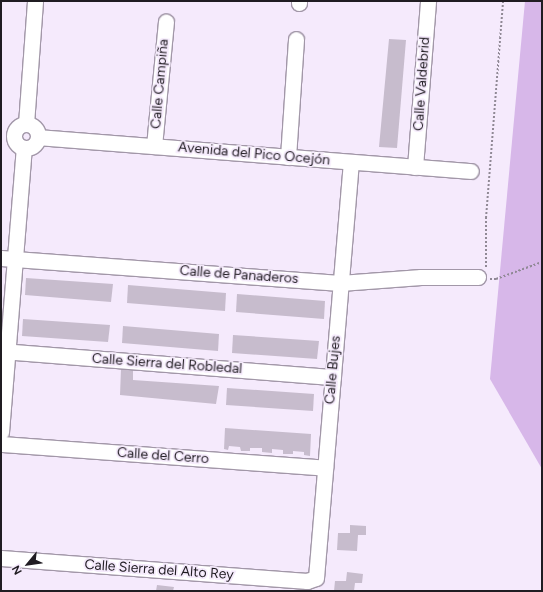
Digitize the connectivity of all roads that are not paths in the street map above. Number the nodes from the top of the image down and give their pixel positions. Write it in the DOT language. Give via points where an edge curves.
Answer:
graph roads {
  1 [pos="35,1"];
  2 [pos="428,1"];
  3 [pos="166,22"];
  4 [pos="296,39"];
  5 [pos="26,124"];
  6 [pos="7,134"];
  7 [pos="38,137"];
  8 [pos="154,146"];
  9 [pos="24,148"];
  10 [pos="288,157"];
  11 [pos="351,162"];
  12 [pos="415,167"];
  13 [pos="471,171"];
  14 [pos="8,258"];
  15 [pos="483,278"];
  16 [pos="340,283"];
  17 [pos="4,351"];
  18 [pos="333,377"];
  19 [pos="1,432"];
  20 [pos="1,444"];
  21 [pos="325,468"];
  22 [pos="1,558"];
  23 [pos="316,578"];
  1 -- 5 [label="street"];
  2 -- 12 [label="street, Calle Valdebrid"];
  3 -- 8 [label="street, Calle Campiña"];
  4 -- 10 [label="street"];
  5 -- 6 [label="street"];
  5 -- 7 [label="street" via="36,129"];
  6 -- 9 [label="street"];
  7 -- 8 [label="street, Avenida del Pico Ocejón"];
  7 -- 9 [label="street" via="35,144"];
  8 -- 10 [label="street, Avenida del Pico Ocejón"];
  9 -- 14 [label="street"];
  10 -- 11 [label="street, Avenida del Pico Ocejón"];
  11 -- 12 [label="street, Avenida del Pico Ocejón"];
  11 -- 16 [label="street, Calle Bujes"];
  12 -- 13 [label="street, Avenida del Pico Ocejón"];
  14 -- 16 [label="street, Calle de Panaderos"];
  14 -- 17 [label="street"];
  15 -- 16 [label="street, Calle de Panaderos" via="421,277"];
  16 -- 18 [label="street, Calle Bujes"];
  17 -- 18 [label="street, Calle Sierra del Robledal"];
  17 -- 19 [label="street"];
  18 -- 21 [label="street, Calle Bujes"];
  20 -- 21 [label="street, Calle del Cerro"];
  21 -- 23 [label="street, Calle Bujes"];
  22 -- 23 [label="street, Calle Sierra del Alto Rey" via="307,581"];
}
